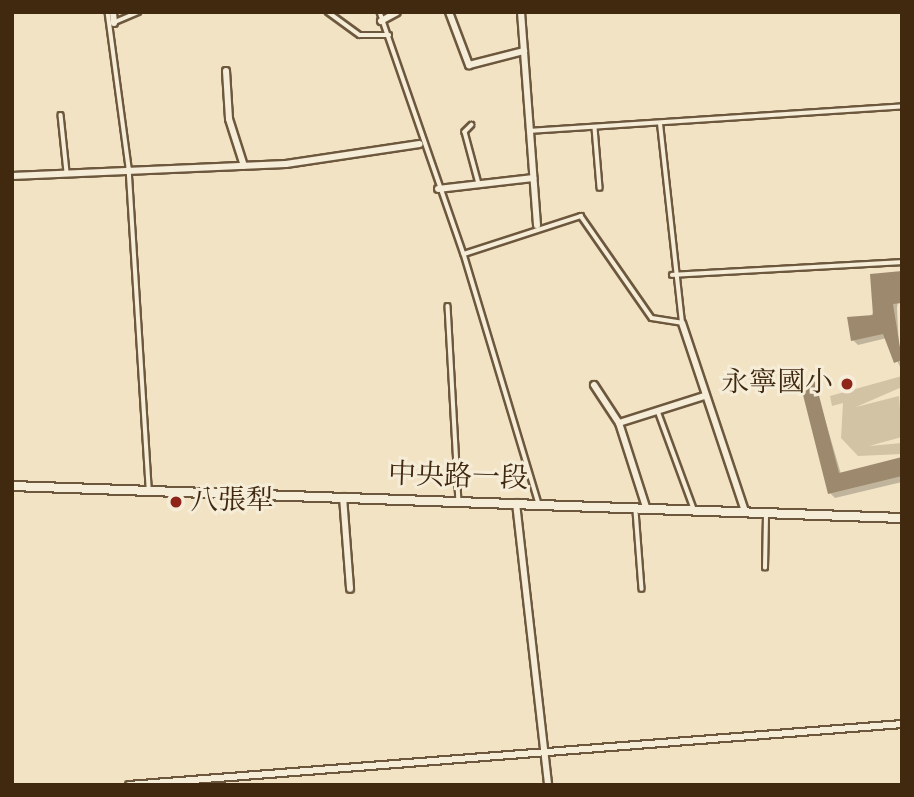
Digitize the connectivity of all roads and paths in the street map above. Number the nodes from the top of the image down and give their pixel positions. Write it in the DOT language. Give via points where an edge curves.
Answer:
graph roads {
  1 [pos="107,12"];
  2 [pos="113,12"];
  3 [pos="138,12"];
  4 [pos="328,12"];
  5 [pos="380,12"];
  6 [pos="397,12"];
  7 [pos="449,12"];
  8 [pos="521,12"];
  9 [pos="381,21"];
  10 [pos="114,23"];
  11 [pos="390,35"];
  12 [pos="524,51"];
  13 [pos="226,71"];
  14 [pos="902,106"];
  15 [pos="61,115"];
  16 [pos="660,124"];
  17 [pos="472,125"];
  18 [pos="595,128"];
  19 [pos="527,131"];
  20 [pos="421,144"];
  21 [pos="244,166"];
  22 [pos="129,168"];
  23 [pos="67,173"];
  24 [pos="12,176"];
  25 [pos="533,178"];
  26 [pos="480,184"];
  27 [pos="600,188"];
  28 [pos="438,189"];
  29 [pos="537,225"];
  30 [pos="464,254"];
  31 [pos="902,262"];
  32 [pos="672,275"];
  33 [pos="448,306"];
  34 [pos="682,323"];
  35 [pos="594,385"];
  36 [pos="704,396"];
  37 [pos="658,411"];
  38 [pos="619,423"];
  39 [pos="12,486"];
  40 [pos="149,491"];
  41 [pos="343,497"];
  42 [pos="459,502"];
  43 [pos="516,503"];
  44 [pos="539,504"];
  45 [pos="635,507"];
  46 [pos="646,507"];
  47 [pos="694,509"];
  48 [pos="745,511"];
  49 [pos="766,512"];
  50 [pos="902,518"];
  51 [pos="765,568"];
  52 [pos="350,589"];
  53 [pos="642,589"];
  54 [pos="902,724"];
  55 [pos="545,753"];
  56 [pos="129,785"];
  57 [pos="548,785"];
  1 -- 10 [label="lane"];
  2 -- 10 [label="street"];
  3 -- 10 [label="lane"];
  4 -- 11 [label="lane" via="359,35"];
  5 -- 9 [label="lane"];
  6 -- 9 [label="street"];
  7 -- 12 [label="street" via="469,65"];
  8 -- 12 [label="street"];
  9 -- 11 [label="lane"];
  10 -- 22 [label="lane"];
  11 -- 20 [label="lane"];
  12 -- 19 [label="street"];
  13 -- 21 [label="street" via="229,119"];
  14 -- 16 [label="lane"];
  15 -- 23 [label="lane"];
  16 -- 18 [label="lane"];
  16 -- 32 [label="lane"];
  17 -- 26 [label="lane" via="464,132"];
  18 -- 19 [label="lane"];
  18 -- 27 [label="lane"];
  19 -- 25 [label="street"];
  20 -- 21 [label="street"];
  20 -- 28 [label="lane"];
  21 -- 22 [label="street"];
  22 -- 23 [label="street"];
  22 -- 40 [label="lane"];
  23 -- 24 [label="street"];
  25 -- 26 [label="street"];
  25 -- 29 [label="street"];
  26 -- 28 [label="street"];
  28 -- 30 [label="lane"];
  29 -- 30 [label="lane"];
  29 -- 34 [label="lane" via="582,216 652,318"];
  30 -- 44 [label="lane"];
  31 -- 32 [label="lane"];
  32 -- 34 [label="lane"];
  33 -- 42 [label="lane"];
  34 -- 36 [label="street"];
  35 -- 38 [label="street"];
  36 -- 37 [label="street"];
  36 -- 48 [label="street"];
  37 -- 38 [label="street"];
  37 -- 47 [label="lane"];
  38 -- 46 [label="street"];
  39 -- 40 [label="street, 中央路一段"];
  40 -- 41 [label="street, 中央路一段"];
  41 -- 42 [label="street, 中央路一段"];
  41 -- 52 [label="street"];
  42 -- 43 [label="street, 中央路一段"];
  43 -- 44 [label="street, 中央路一段"];
  43 -- 55 [label="street"];
  44 -- 45 [label="street, 中央路一段"];
  45 -- 46 [label="street, 中央路一段"];
  45 -- 53 [label="lane"];
  46 -- 47 [label="street, 中央路一段"];
  47 -- 48 [label="street, 中央路一段"];
  48 -- 49 [label="street, 中央路一段"];
  49 -- 50 [label="street, 中央路一段"];
  49 -- 51 [label="lane"];
  54 -- 55 [label="street"];
  55 -- 56 [label="street"];
  55 -- 57 [label="street"];
}
